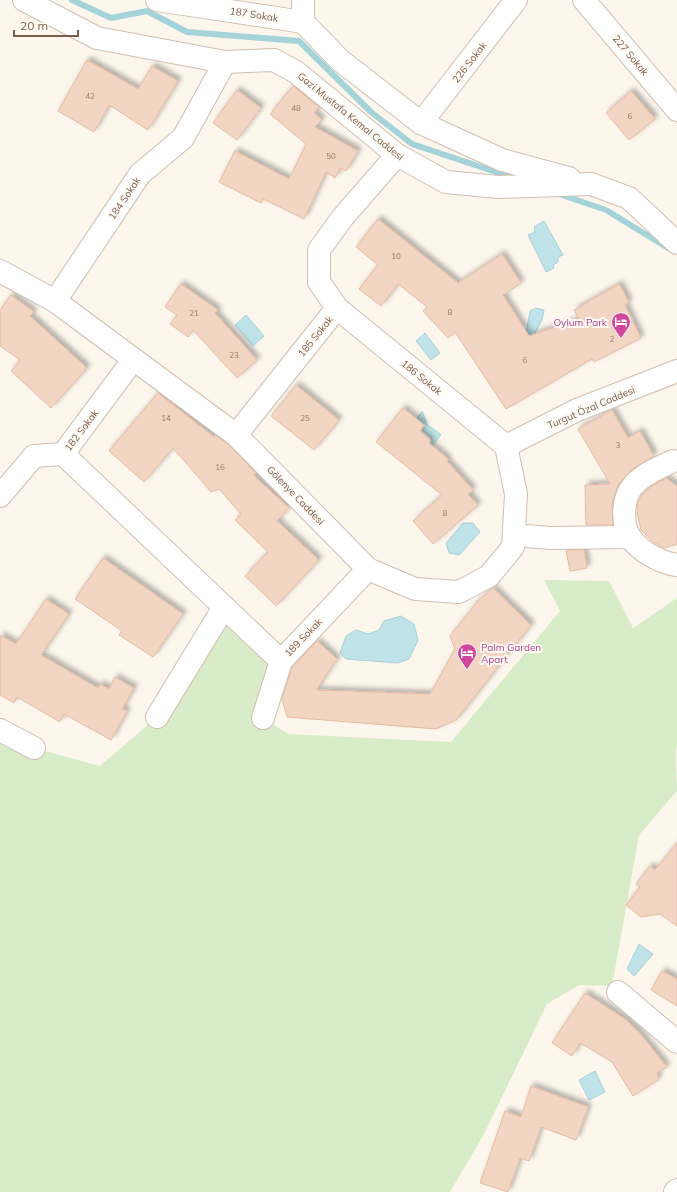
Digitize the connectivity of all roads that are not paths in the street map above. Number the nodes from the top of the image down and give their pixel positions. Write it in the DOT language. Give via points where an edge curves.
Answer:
graph roads {
  1 [pos="24,0"];
  2 [pos="157,0"];
  3 [pos="303,0"];
  4 [pos="516,0"];
  5 [pos="584,0"];
  6 [pos="303,22"];
  7 [pos="225,62"];
  8 [pos="677,110"];
  9 [pos="421,124"];
  10 [pos="396,155"];
  11 [pos="591,184"];
  12 [pos="676,241"];
  13 [pos="0,271"];
  14 [pos="55,301"];
  15 [pos="337,308"];
  16 [pos="133,360"];
  17 [pos="677,371"];
  18 [pos="236,435"];
  19 [pos="506,446"];
  20 [pos="63,454"];
  21 [pos="673,461"];
  22 [pos="0,496"];
  23 [pos="514,535"];
  24 [pos="630,537"];
  25 [pos="677,565"];
  26 [pos="368,569"];
  27 [pos="224,608"];
  28 [pos="280,661"];
  29 [pos="157,717"];
  30 [pos="263,718"];
  31 [pos="0,730"];
  32 [pos="34,748"];
  33 [pos="618,992"];
  34 [pos="677,1042"];
  1 -- 7 [label="street, Gazi Mustafa Kemal Caddesi" via="98,38"];
  2 -- 6 [label="street, 187 Sokak"];
  3 -- 6 [label="street"];
  4 -- 9 [label="street, 226 Sokak"];
  5 -- 8 [label="street, 227 Sokak"];
  6 -- 9 [label="street, Gazi Mustafa Kemal Caddesi" via="341,61"];
  7 -- 10 [label="street, Gazi Mustafa Kemal Caddesi" via="274,60 296,72"];
  7 -- 14 [label="street, 184 Sokak" via="183,138 140,174"];
  9 -- 11 [label="street, Gazi Mustafa Kemal Caddesi" via="502,160"];
  10 -- 11 [label="street, Gazi Mustafa Kemal Caddesi" via="446,182 498,187"];
  10 -- 15 [label="street, 185 Sokak" via="343,217 319,250 319,282"];
  11 -- 12 [label="street, Gazi Mustafa Kemal Caddesi" via="629,198"];
  13 -- 14 [label="street, Gölenye Caddesi"];
  14 -- 16 [label="street, Gölenye Caddesi"];
  15 -- 18 [label="street, 185 Sokak"];
  15 -- 19 [label="street, 186 Sokak"];
  16 -- 18 [label="street, Gölenye Caddesi"];
  16 -- 20 [label="street, 182 Sokak"];
  17 -- 19 [label="street, Turgut Özal Caddesi" via="577,410"];
  18 -- 26 [label="street, Gölenye Caddesi"];
  19 -- 23 [label="street, Gölenye Caddesi" via="516,494"];
  20 -- 22 [label="street, 182 Sokak" via="34,456"];
  20 -- 27 [label="street"];
  21 -- 24 [label="street" via="632,486 626,497 625,515"];
  23 -- 24 [label="street" via="550,538"];
  23 -- 26 [label="street, Gölenye Caddesi" via="514,547 489,576 459,592 414,589"];
  24 -- 25 [label="street" via="660,560"];
  26 -- 28 [label="street, 189 Sokak"];
  27 -- 28 [label="street"];
  27 -- 29 [label="street"];
  28 -- 30 [label="street, 189 Sokak"];
  31 -- 32 [label="street"];
  33 -- 34 [label="street"];
}
